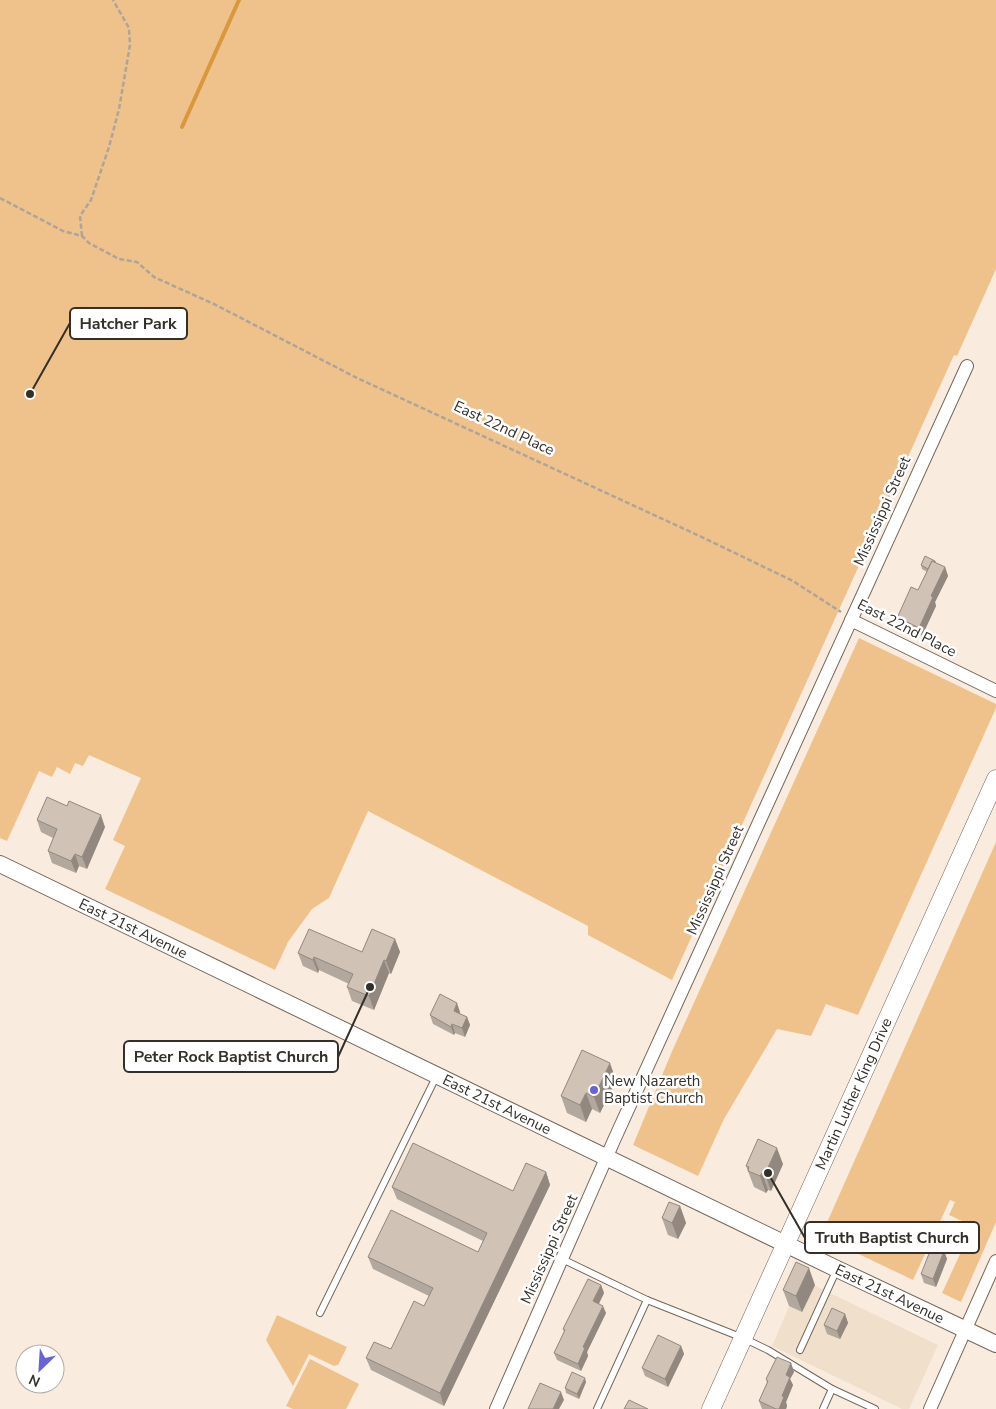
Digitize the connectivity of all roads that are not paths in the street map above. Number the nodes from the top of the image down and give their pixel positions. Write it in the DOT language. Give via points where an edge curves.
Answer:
graph roads {
  1 [pos="967,366"];
  2 [pos="851,620"];
  3 [pos="996,691"];
  4 [pos="996,779"];
  5 [pos="0,864"];
  6 [pos="436,1076"];
  7 [pos="606,1158"];
  8 [pos="786,1244"];
  9 [pos="562,1259"];
  10 [pos="996,1261"];
  11 [pos="837,1269"];
  12 [pos="647,1300"];
  13 [pos="320,1312"];
  14 [pos="965,1330"];
  15 [pos="743,1338"];
  16 [pos="996,1344"];
  17 [pos="800,1350"];
  18 [pos="832,1388"];
  19 [pos="496,1409"];
  20 [pos="597,1409"];
  21 [pos="711,1409"];
  22 [pos="824,1409"];
  23 [pos="875,1409"];
  24 [pos="930,1409"];
  1 -- 2 [label="street, Mississippi Street"];
  2 -- 3 [label="street, East 22nd Place"];
  2 -- 7 [label="street, Mississippi Street"];
  4 -- 8 [label="main road, Martin Luther King Drive"];
  5 -- 6 [label="street, East 21st Avenue"];
  6 -- 7 [label="street, East 21st Avenue"];
  6 -- 13 [label="lane"];
  7 -- 8 [label="street, East 21st Avenue"];
  7 -- 9 [label="street, Mississippi Street"];
  8 -- 11 [label="street, East 21st Avenue"];
  8 -- 15 [label="main road, Martin Luther King Drive"];
  9 -- 12 [label="lane"];
  9 -- 19 [label="street, Mississippi Street"];
  10 -- 14 [label="street"];
  11 -- 14 [label="street, East 21st Avenue"];
  11 -- 17 [label="lane"];
  12 -- 15 [label="lane"];
  12 -- 20 [label="lane"];
  14 -- 16 [label="street, East 21st Avenue"];
  14 -- 24 [label="street"];
  15 -- 18 [label="lane"];
  15 -- 21 [label="main road, Martin Luther King Drive"];
  18 -- 22 [label="lane"];
  18 -- 23 [label="lane"];
}
